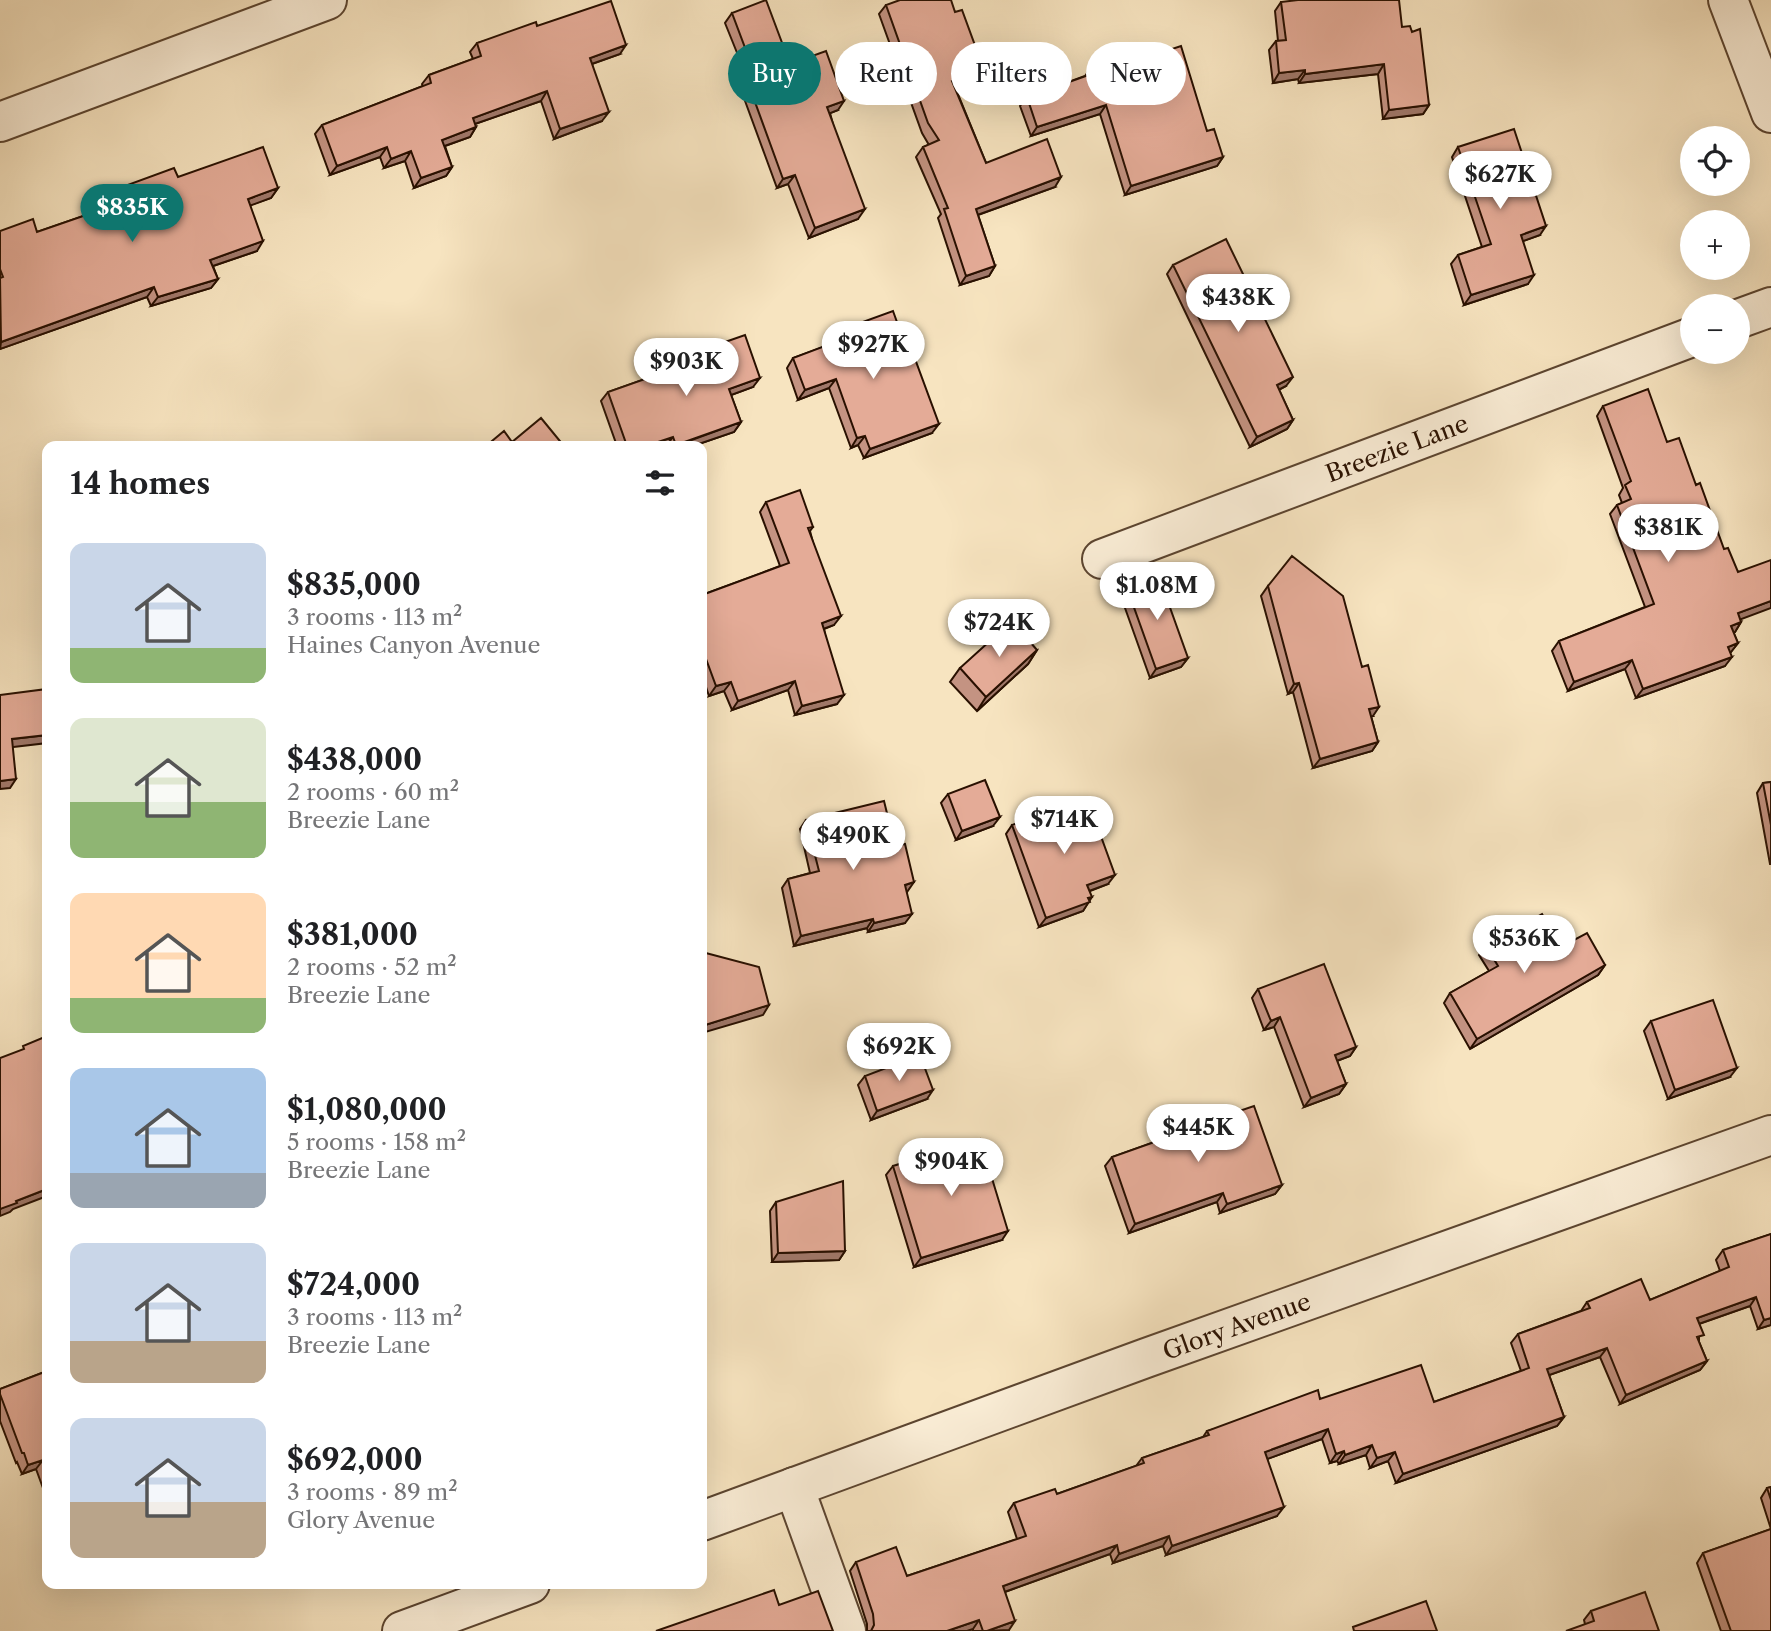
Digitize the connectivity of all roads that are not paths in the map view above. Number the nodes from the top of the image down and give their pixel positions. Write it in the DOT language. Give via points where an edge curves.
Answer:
graph roads {
  1 [pos="327,0"];
  2 [pos="1728,0"];
  3 [pos="1771,113"];
  4 [pos="0,122"];
  5 [pos="1771,307"];
  6 [pos="1750,315"];
  7 [pos="1680,342"];
  8 [pos="1102,559"];
  9 [pos="1771,1135"];
  10 [pos="794,1487"];
  11 [pos="707,1519"];
  12 [pos="516,1589"];
  13 [pos="402,1631"];
  14 [pos="846,1631"];
  1 -- 4 [label="street"];
  2 -- 3 [label="street"];
  5 -- 6 [label="street"];
  7 -- 8 [label="street, Breezie Lane"];
  9 -- 10 [label="street, Glory Avenue"];
  10 -- 11 [label="street, Glory Avenue"];
  10 -- 14 [label="street"];
  12 -- 13 [label="street"];
}
